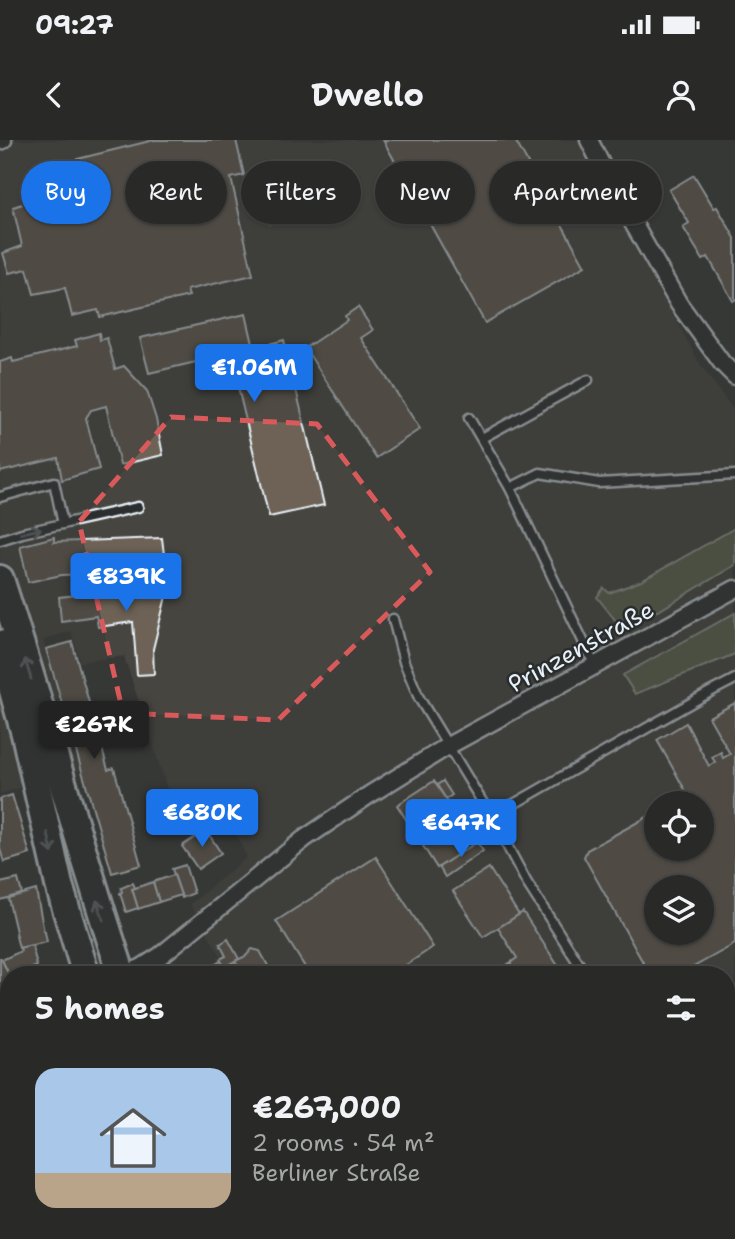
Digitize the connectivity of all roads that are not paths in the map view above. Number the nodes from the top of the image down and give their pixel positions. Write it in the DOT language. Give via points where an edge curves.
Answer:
graph roads {
  1 [pos="589,140"];
  2 [pos="735,376"];
  3 [pos="588,380"];
  4 [pos="470,418"];
  5 [pos="482,438"];
  6 [pos="735,475"];
  7 [pos="510,488"];
  8 [pos="0,497"];
  9 [pos="138,507"];
  10 [pos="63,524"];
  11 [pos="0,540"];
  12 [pos="0,579"];
  13 [pos="735,589"];
  14 [pos="393,619"];
  15 [pos="0,644"];
  16 [pos="595,666"];
  17 [pos="735,679"];
  18 [pos="448,746"];
  19 [pos="491,817"];
  20 [pos="83,966"];
  21 [pos="120,966"];
  22 [pos="144,966"];
  23 [pos="580,966"];
  1 -- 2 [label="street" via="679,304"];
  3 -- 5 [label="lane"];
  4 -- 5 [label="lane"];
  5 -- 7 [label="lane"];
  6 -- 7 [label="lane" via="599,483 540,473"];
  7 -- 16 [label="lane"];
  8 -- 10 [label="lane" via="54,482"];
  9 -- 10 [label="lane"];
  11 -- 10 [label="lane, one-way"];
  21 -- 12 [label="main road, one-way"];
  13 -- 16 [label="street, Prinzenstraße"];
  14 -- 18 [label="lane" via="419,698"];
  15 -- 20 [label="main road, one-way"];
  16 -- 18 [label="street, Prinzenstraße"];
  17 -- 19 [label="lane"];
  18 -- 19 [label="lane"];
  18 -- 22 [label="street, Prinzenstraße" via="304,839"];
  19 -- 23 [label="lane"];
}
